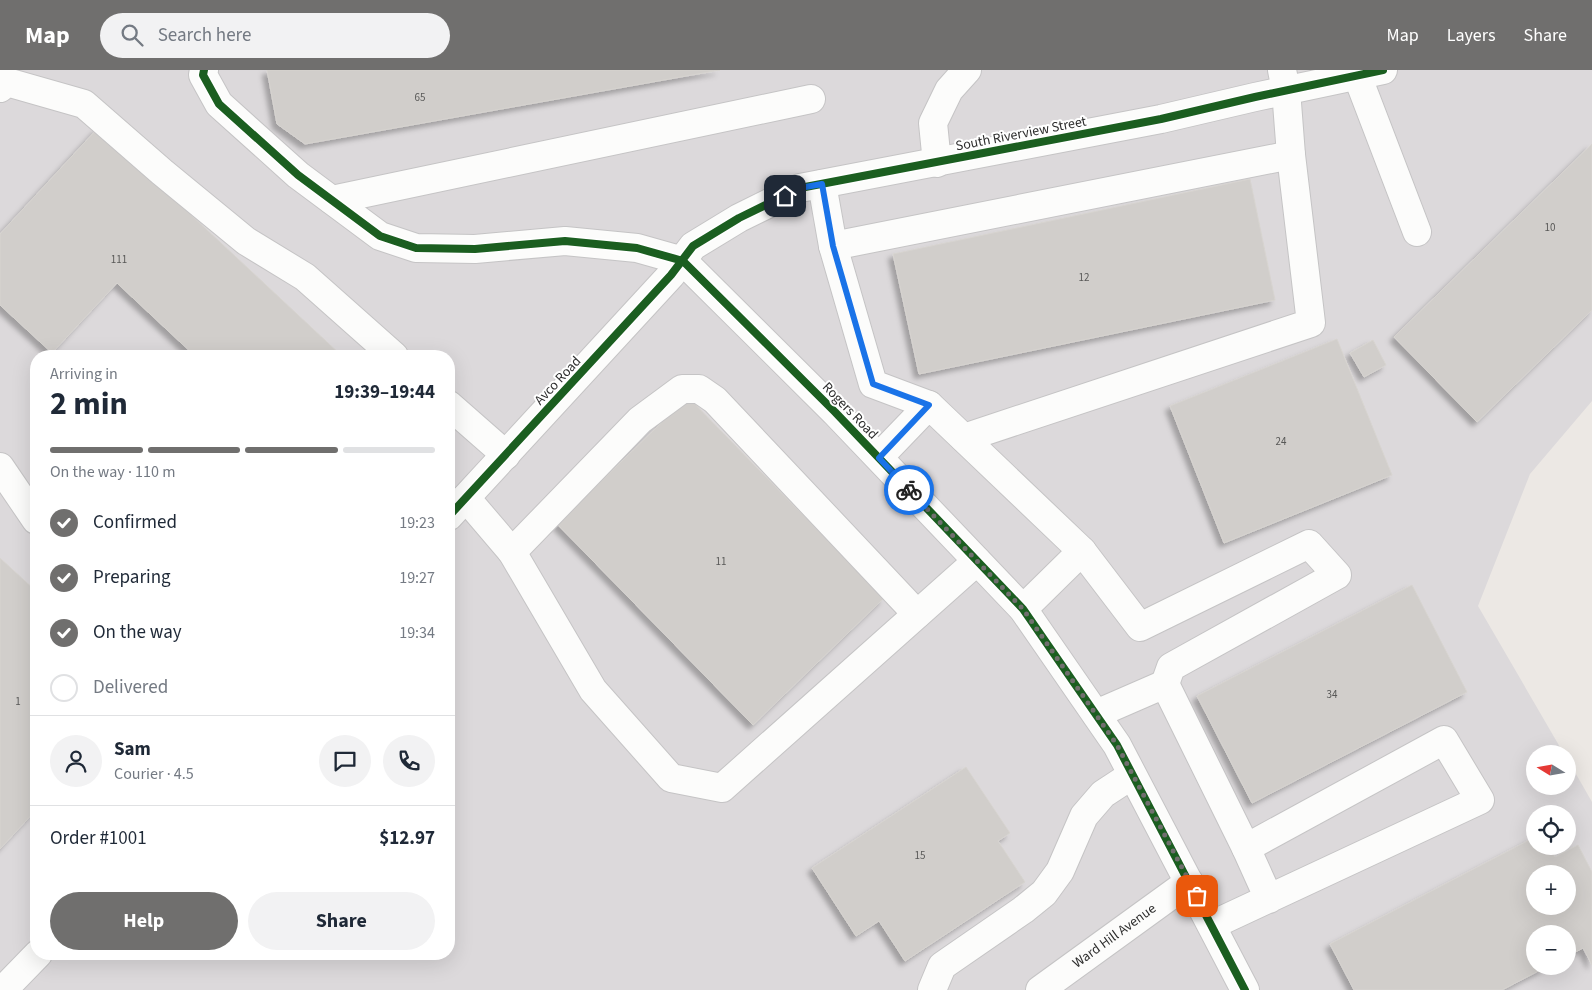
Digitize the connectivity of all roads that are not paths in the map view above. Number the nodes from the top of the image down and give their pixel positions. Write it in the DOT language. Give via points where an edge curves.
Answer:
graph roads {
  1 [pos="204,70"];
  2 [pos="967,70"];
  3 [pos="1370,73"];
  4 [pos="1284,80"];
  5 [pos="0,88"];
  6 [pos="811,98"];
  7 [pos="1291,156"];
  8 [pos="937,163"];
  9 [pos="822,184"];
  10 [pos="332,200"];
  11 [pos="1417,232"];
  12 [pos="833,246"];
  13 [pos="683,260"];
  14 [pos="387,350"];
  15 [pos="929,405"];
  16 [pos="455,410"];
  17 [pos="964,438"];
  18 [pos="506,455"];
  19 [pos="879,458"];
  20 [pos="0,467"];
  21 [pos="457,507"];
  22 [pos="30,511"];
  23 [pos="1082,551"];
  24 [pos="512,552"];
  25 [pos="977,561"];
  26 [pos="1023,609"];
  27 [pos="917,614"];
  28 [pos="1165,684"];
  29 [pos="1096,714"];
  30 [pos="1132,775"];
  31 [pos="1246,848"];
  32 [pos="1189,882"];
  33 [pos="1268,899"];
  34 [pos="1212,925"];
  35 [pos="32,960"];
  36 [pos="3,990"];
  37 [pos="932,990"];
  38 [pos="1040,990"];
  39 [pos="1246,990"];
  1 -- 10 [label="street" via="203,74 219,104 298,175"];
  2 -- 8 [label="street" via="949,90 933,123"];
  3 -- 4 [label="street, South Riverview Street"];
  3 -- 11 [label="street"];
  4 -- 7 [label="street"];
  4 -- 8 [label="street, South Riverview Street" via="1161,119"];
  5 -- 14 [label="street" via="7,82 84,104 246,241 305,277"];
  6 -- 10 [label="street"];
  7 -- 12 [label="street"];
  7 -- 17 [label="street" via="1310,323"];
  8 -- 9 [label="street, South Riverview Street"];
  9 -- 12 [label="street"];
  9 -- 13 [label="street, South Riverview Street" via="800,188 739,218 693,246"];
  10 -- 13 [label="street" via="380,236 416,248 475,249 565,240 637,248"];
  12 -- 15 [label="street" via="873,384"];
  13 -- 18 [label="street, Avco Road"];
  13 -- 19 [label="street, Rogers Road"];
  15 -- 17 [label="street"];
  15 -- 19 [label="street"];
  16 -- 18 [label="street"];
  17 -- 23 [label="street"];
  18 -- 21 [label="street, Avco Road"];
  19 -- 25 [label="street, Rogers Road"];
  20 -- 22 [label="street"];
  21 -- 24 [label="street"];
  23 -- 26 [label="street"];
  23 -- 28 [label="street" via="1140,626 1309,544 1337,575 1172,667"];
  24 -- 27 [label="street" via="640,420 682,389 699,390 715,400"];
  24 -- 27 [label="street" via="593,690 671,778 722,788"];
  25 -- 26 [label="street, Rogers Road"];
  25 -- 27 [label="street"];
  26 -- 29 [label="street, Rogers Road"];
  28 -- 29 [label="street"];
  28 -- 31 [label="street"];
  29 -- 30 [label="street, Rogers Road"];
  30 -- 32 [label="street, Rogers Road"];
  30 -- 37 [label="street" via="1103,794 1084,816 1060,871 1044,893 942,966"];
  31 -- 33 [label="street"];
  31 -- 33 [label="street" via="1444,740 1480,800"];
  32 -- 34 [label="street, Rogers Road"];
  32 -- 38 [label="street, Ward Hill Avenue"];
  33 -- 34 [label="street"];
  34 -- 39 [label="street, Rogers Road"];
  35 -- 36 [label="street"];
}
